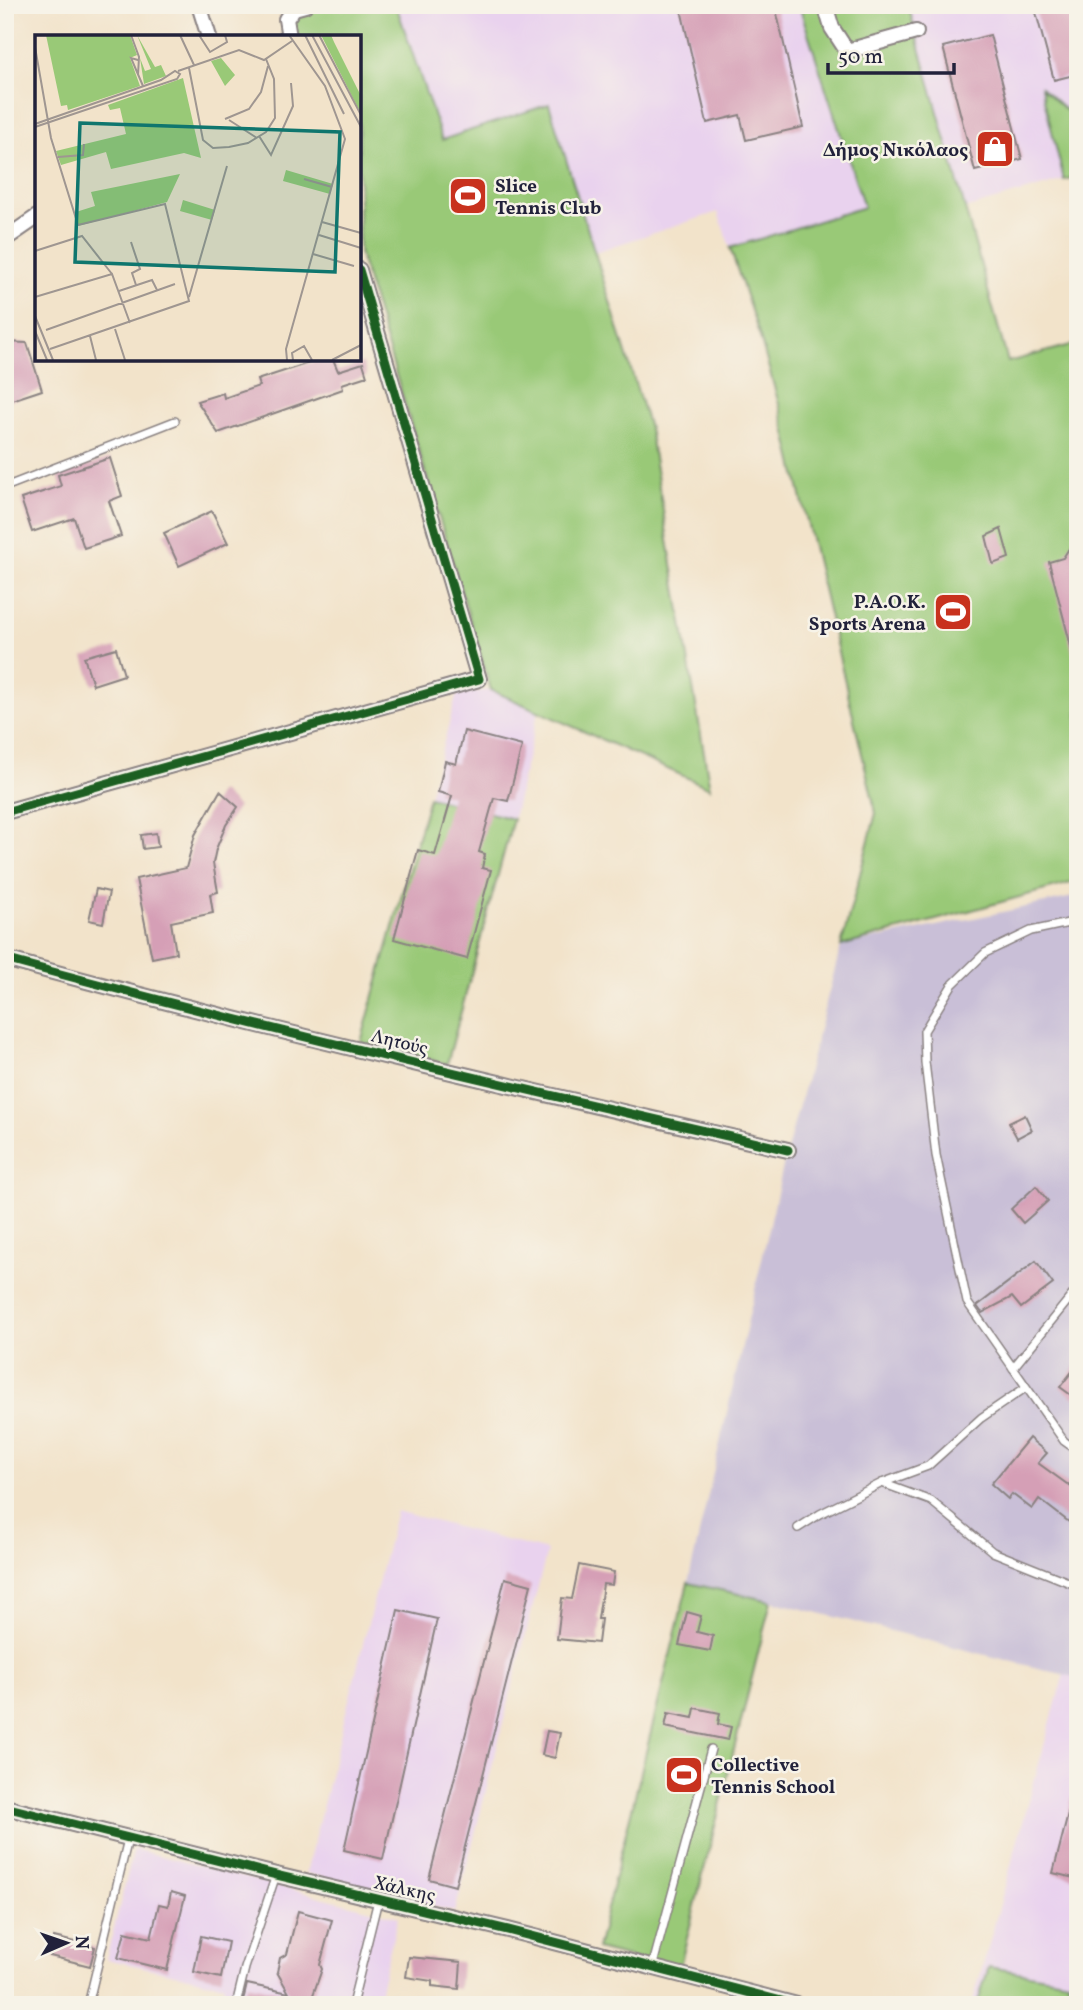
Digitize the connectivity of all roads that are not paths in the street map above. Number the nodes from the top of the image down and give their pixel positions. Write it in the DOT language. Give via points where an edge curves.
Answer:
graph roads {
  1 [pos="200,5"];
  2 [pos="304,5"];
  3 [pos="825,5"];
  4 [pos="916,32"];
  5 [pos="208,35"];
  6 [pos="289,35"];
  7 [pos="35,218"];
  8 [pos="5,239"];
  9 [pos="360,273"];
  10 [pos="175,421"];
  11 [pos="5,487"];
  12 [pos="5,812"];
  13 [pos="1078,921"];
  14 [pos="5,958"];
  15 [pos="788,1150"];
  16 [pos="1078,1288"];
  17 [pos="1013,1368"];
  18 [pos="1025,1388"];
  19 [pos="1078,1451"];
  20 [pos="882,1483"];
  21 [pos="798,1528"];
  22 [pos="1078,1586"];
  23 [pos="711,1749"];
  24 [pos="5,1807"];
  25 [pos="128,1839"];
  26 [pos="276,1875"];
  27 [pos="378,1900"];
  28 [pos="652,1969"];
  29 [pos="88,2005"];
  30 [pos="236,2005"];
  31 [pos="352,2005"];
  32 [pos="797,2005"];
  1 -- 5 [label="street"];
  2 -- 6 [label="street" via="294,8 286,19"];
  3 -- 4 [label="street" via="832,28 847,51"];
  7 -- 8 [label="street"];
  9 -- 12 [label="street" via="479,679"];
  10 -- 11 [label="lane"];
  13 -- 17 [label="lane" via="1031,931 985,953 951,985 924,1031 936,1155 967,1302"];
  14 -- 15 [label="street, Λητούς" via="179,1006"];
  16 -- 17 [label="lane"];
  17 -- 18 [label="lane"];
  18 -- 19 [label="lane" via="1064,1441"];
  18 -- 20 [label="lane" via="981,1418 928,1466"];
  20 -- 21 [label="lane"];
  20 -- 22 [label="lane" via="931,1501 993,1552"];
  23 -- 28 [label="lane"];
  24 -- 25 [label="street, Χάλκης"];
  25 -- 26 [label="street, Χάλκης"];
  25 -- 29 [label="lane"];
  26 -- 27 [label="street, Χάλκης"];
  26 -- 30 [label="lane"];
  27 -- 28 [label="street, Χάλκης"];
  27 -- 31 [label="lane"];
  28 -- 32 [label="street, Χάλκης"];
}
